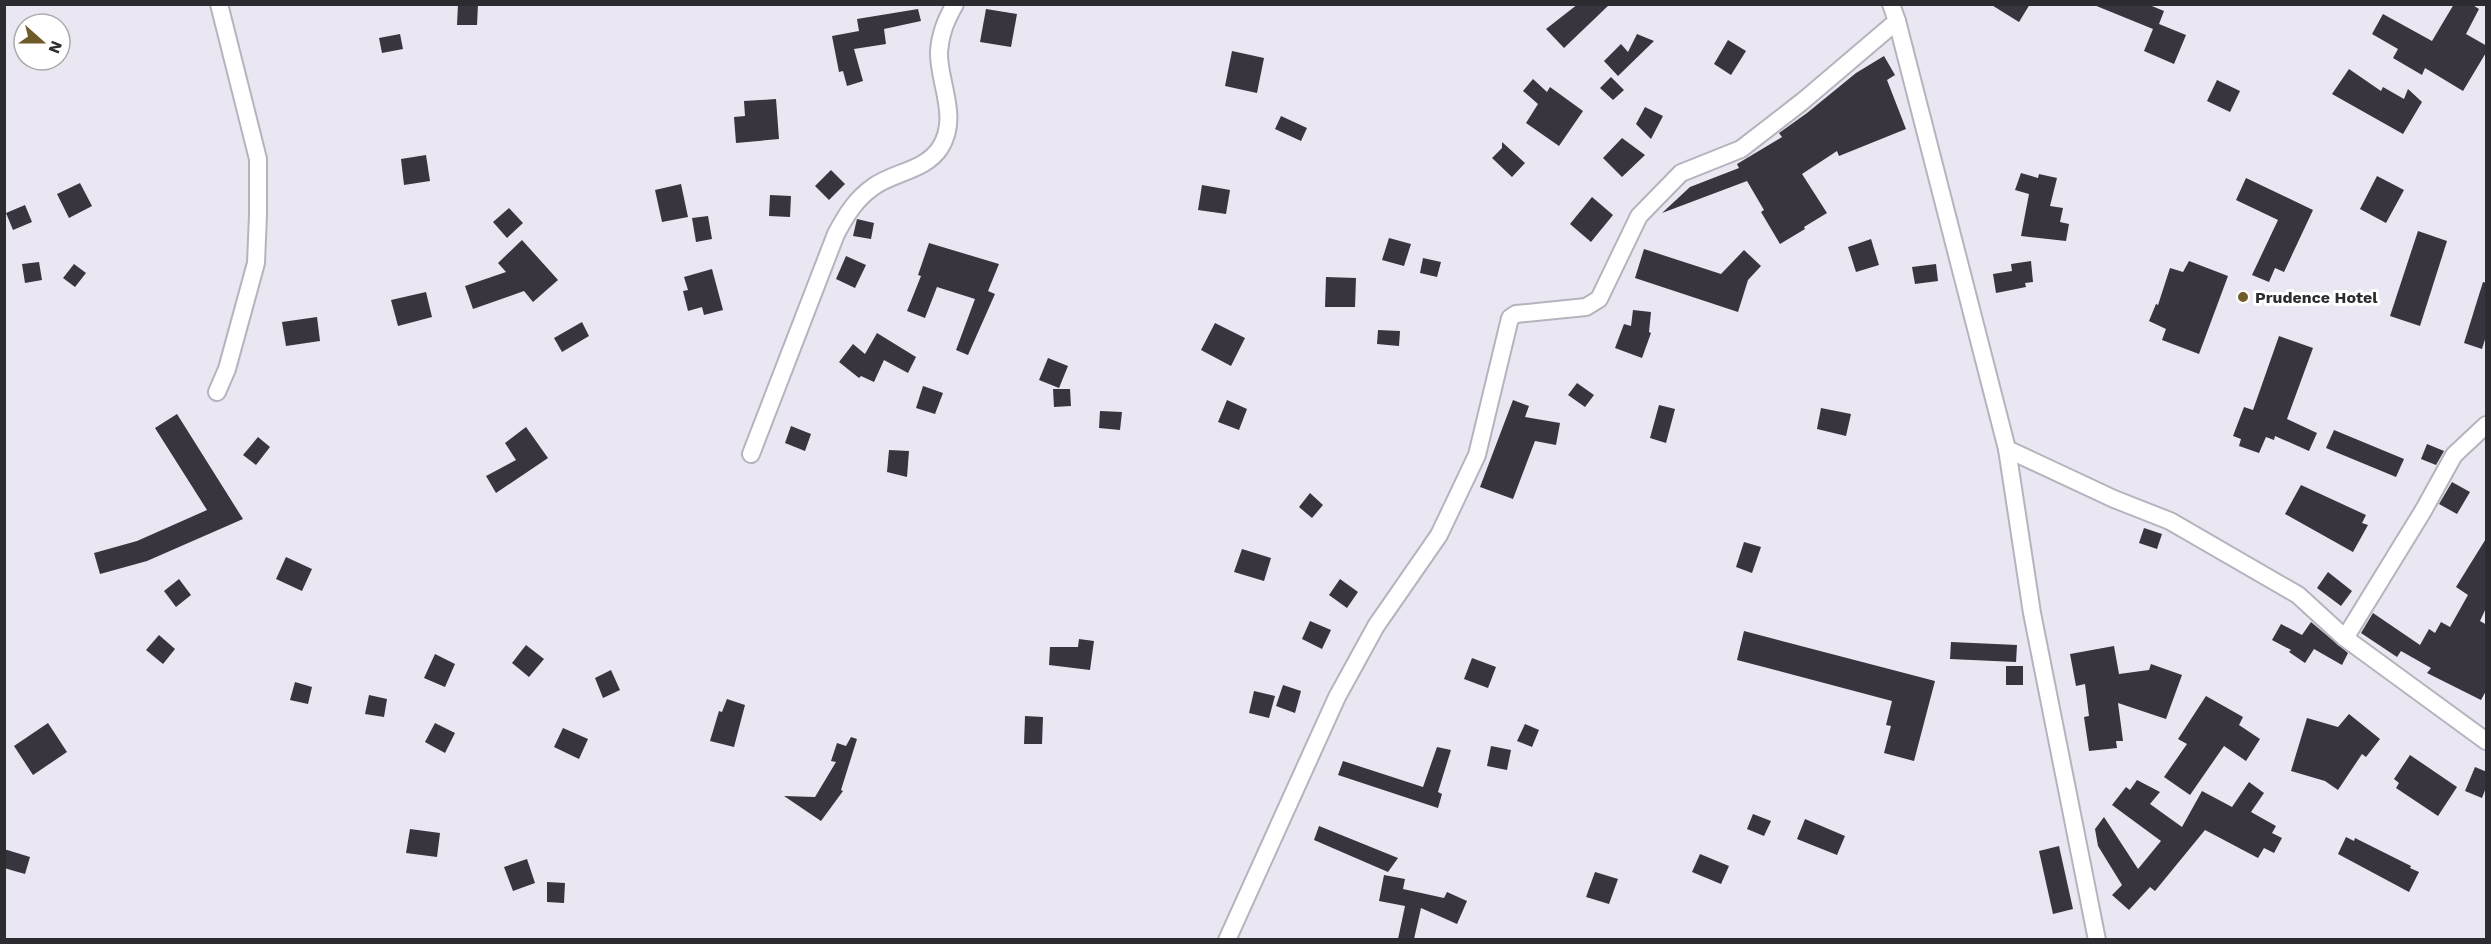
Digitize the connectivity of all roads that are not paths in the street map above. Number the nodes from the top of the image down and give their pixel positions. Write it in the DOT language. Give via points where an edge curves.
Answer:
graph roads {
  1 [pos="219,4"];
  2 [pos="955,4"];
  3 [pos="1891,4"];
  4 [pos="1897,21"];
  5 [pos="217,392"];
  6 [pos="2487,425"];
  7 [pos="2007,449"];
  8 [pos="751,454"];
  9 [pos="2345,638"];
  10 [pos="2487,741"];
  11 [pos="1227,939"];
  12 [pos="2097,939"];
  1 -- 5 [label="street" via="258,159 258,215 256,264"];
  2 -- 8 [label="street" via="943,26 939,54 948,96 947,126 940,147 924,163 874,186 852,206 836,234"];
  3 -- 4 [label="street"];
  4 -- 7 [label="street"];
  4 -- 11 [label="street" via="1741,149 1681,173 1639,216 1599,299 1593,304 1510,318 1477,455 1439,535 1377,626 1337,697"];
  6 -- 9 [label="street" via="2454,455"];
  7 -- 9 [label="street" via="2170,521 2298,595"];
  7 -- 12 [label="street" via="2032,613"];
  9 -- 10 [label="street"];
}
